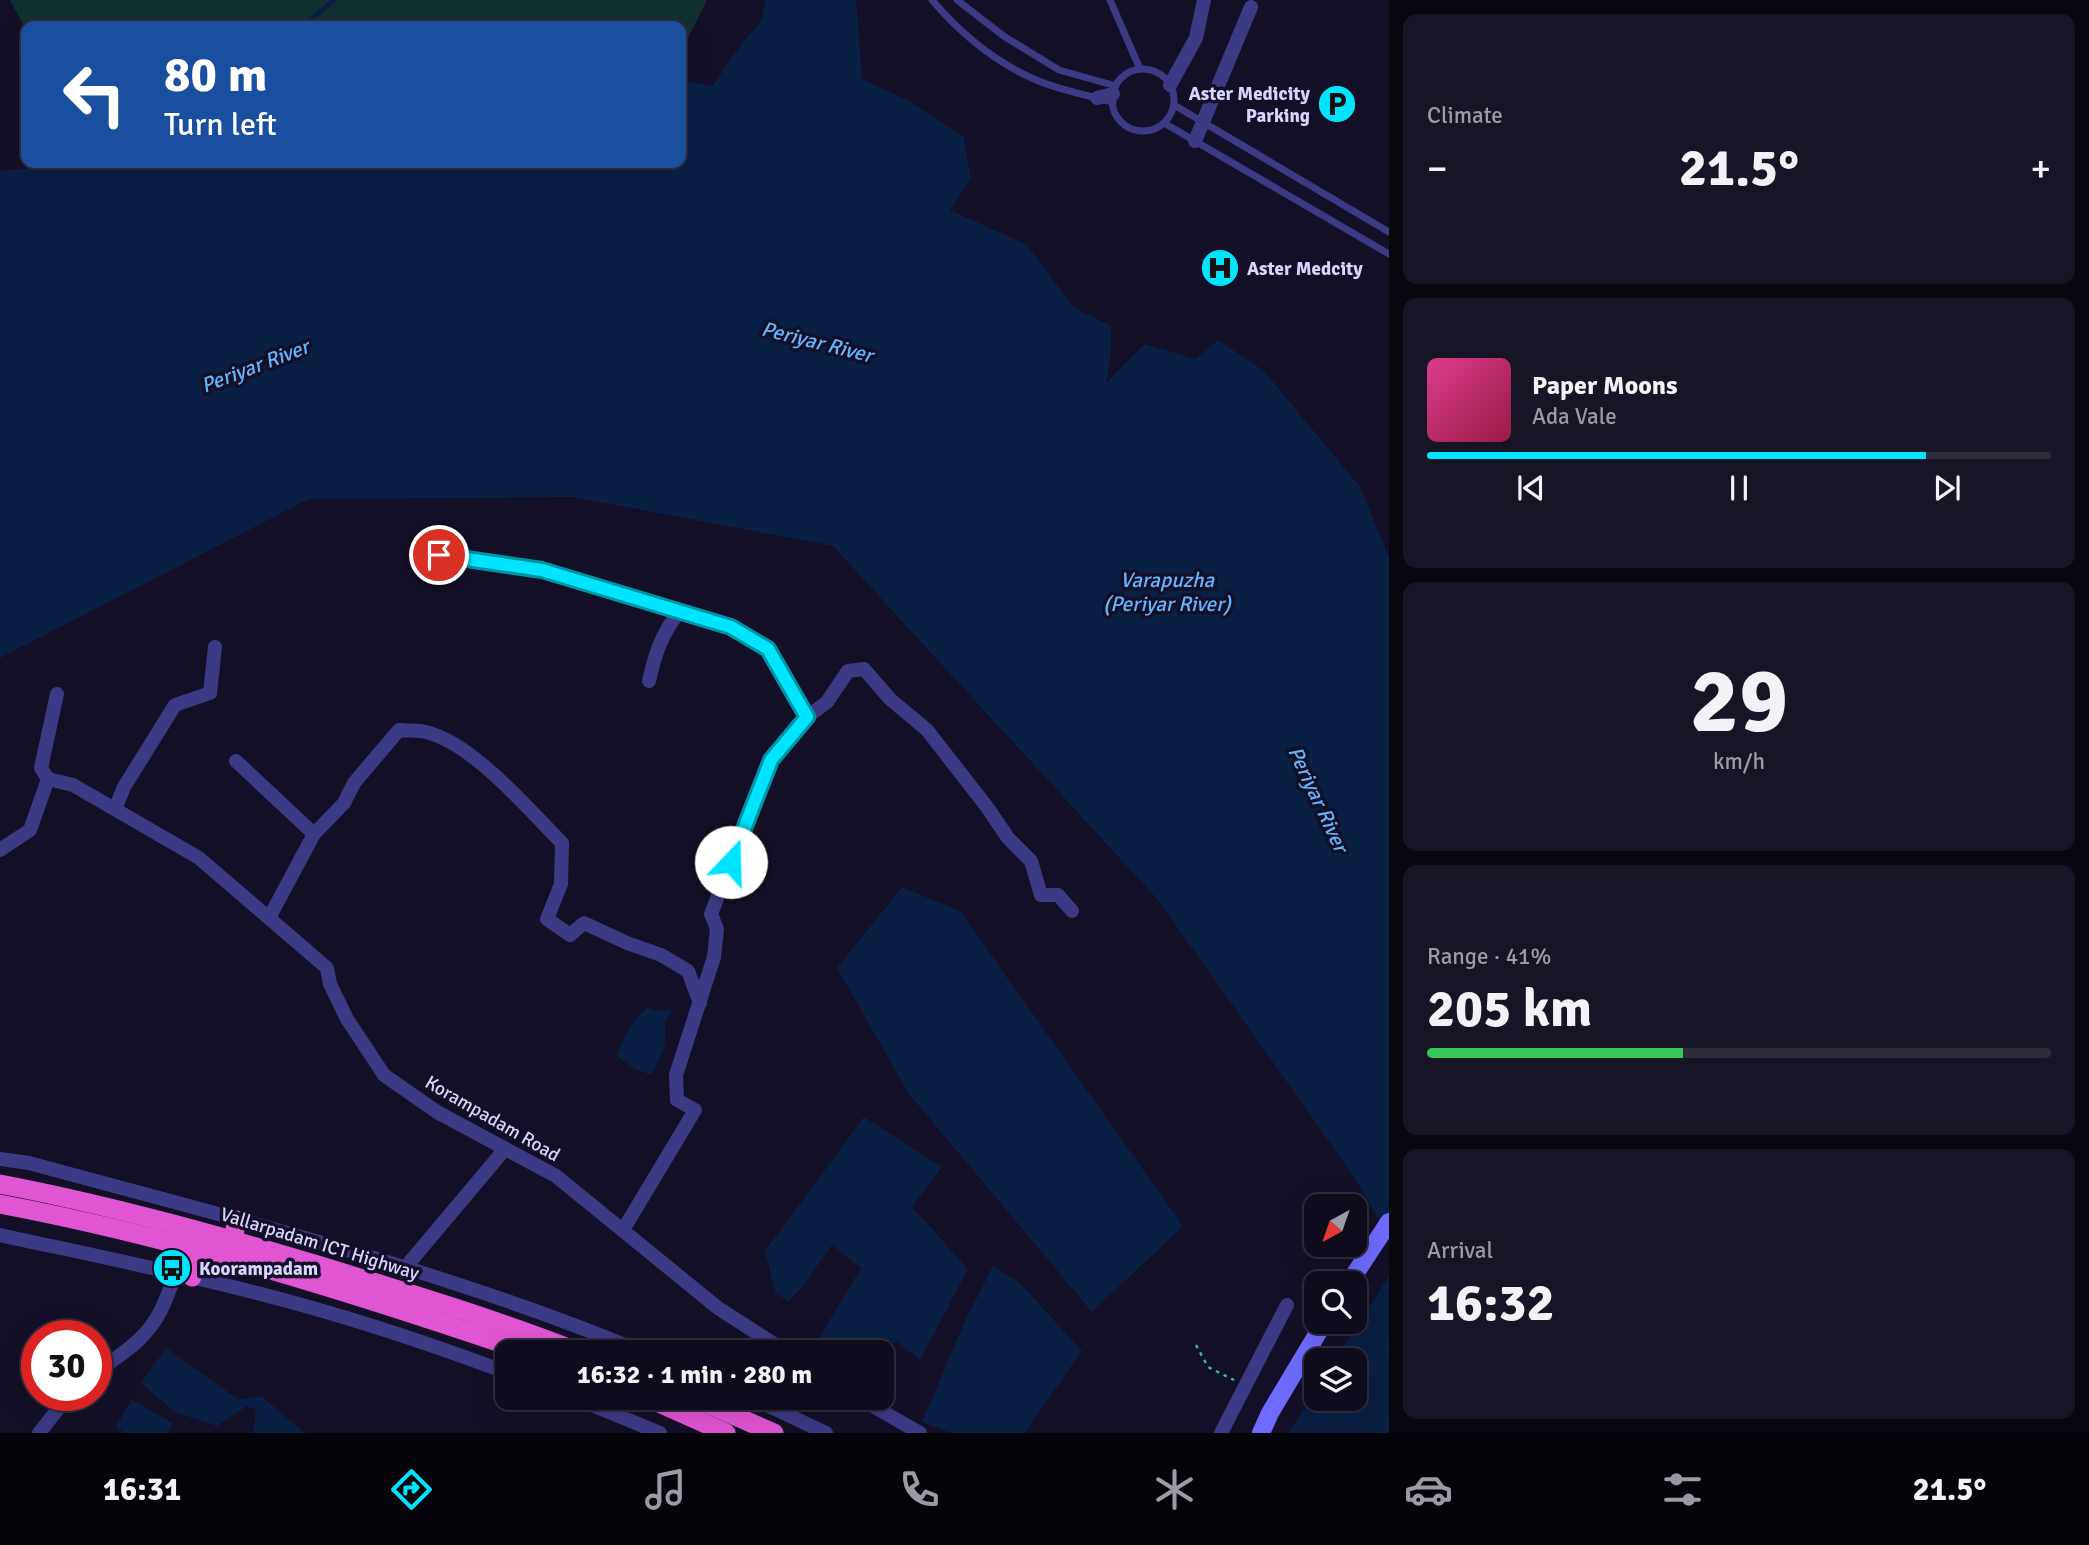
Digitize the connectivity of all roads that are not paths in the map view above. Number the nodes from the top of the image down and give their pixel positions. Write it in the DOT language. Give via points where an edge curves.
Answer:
graph roads {
  1 [pos="932,0"];
  2 [pos="957,0"];
  3 [pos="1110,0"];
  4 [pos="1204,0"];
  5 [pos="1251,7"];
  6 [pos="1140,69"];
  7 [pos="1170,85"];
  8 [pos="1114,94"];
  9 [pos="1097,98"];
  10 [pos="1174,106"];
  11 [pos="1202,122"];
  12 [pos="1164,123"];
  13 [pos="1195,141"];
  14 [pos="1389,232"];
  15 [pos="1389,254"];
  16 [pos="439,555"];
  17 [pos="680,612"];
  18 [pos="215,647"];
  19 [pos="649,681"];
  20 [pos="57,694"];
  21 [pos="807,717"];
  22 [pos="236,761"];
  23 [pos="48,779"];
  24 [pos="116,809"];
  25 [pos="314,834"];
  26 [pos="0,850"];
  27 [pos="1072,911"];
  28 [pos="268,918"];
  29 [pos="700,1003"];
  30 [pos="505,1149"];
  31 [pos="0,1159"];
  32 [pos="0,1184"];
  33 [pos="0,1204"];
  34 [pos="1389,1222"];
  35 [pos="235,1230"];
  36 [pos="623,1230"];
  37 [pos="0,1235"];
  38 [pos="196,1250"];
  39 [pos="404,1269"];
  40 [pos="1357,1271"];
  41 [pos="184,1276"];
  42 [pos="1287,1305"];
  43 [pos="1317,1334"];
  44 [pos="544,1340"];
  45 [pos="609,1340"];
  46 [pos="768,1340"];
  47 [pos="495,1341"];
  48 [pos="112,1360"];
  49 [pos="495,1368"];
  50 [pos="604,1410"];
  51 [pos="676,1410"];
  52 [pos="721,1410"];
  53 [pos="777,1410"];
  54 [pos="880,1410"];
  55 [pos="56,1411"];
  56 [pos="39,1433"];
  57 [pos="660,1433"];
  58 [pos="726,1433"];
  59 [pos="774,1433"];
  60 [pos="826,1433"];
  61 [pos="920,1433"];
  62 [pos="1221,1433"];
  63 [pos="1261,1433"];
  1 -- 9 [label="lane" via="953,25 992,57 1036,80"];
  2 -- 8 [label="lane" via="1059,70"];
  3 -- 6 [label="lane"];
  4 -- 7 [label="street" via="1196,38"];
  5 -- 11 [label="street"];
  6 -- 7 [label="lane" via="1152,70"];
  6 -- 8 [label="lane" via="1130,72"];
  7 -- 10 [label="lane"];
  8 -- 9 [label="street"];
  8 -- 12 [label="lane" via="1116,113 1132,128 1143,131"];
  10 -- 11 [label="lane"];
  10 -- 12 [label="lane"];
  11 -- 13 [label="street"];
  11 -- 14 [label="lane"];
  12 -- 13 [label="lane"];
  13 -- 15 [label="lane"];
  16 -- 17 [label="street" via="542,570"];
  17 -- 19 [label="street" via="666,628"];
  17 -- 21 [label="street" via="731,627 768,649"];
  18 -- 24 [label="street" via="211,693 176,705 124,787"];
  20 -- 23 [label="street" via="41,768"];
  21 -- 27 [label="street" via="827,702 848,671 864,669 927,730 1008,838 1031,861 1041,895 1058,895"];
  21 -- 29 [label="street" via="771,760 711,914 717,929 714,957"];
  22 -- 25 [label="street"];
  23 -- 24 [label="street, Korampadam Road" via="73,785"];
  23 -- 26 [label="street" via="30,830"];
  24 -- 28 [label="street, Korampadam Road" via="199,858"];
  25 -- 28 [label="street"];
  25 -- 29 [label="street" via="344,803 354,783 399,730 426,732 458,748 512,789 562,843 561,884 547,919 570,935 584,923 661,955 688,971"];
  28 -- 30 [label="street, Korampadam Road" via="327,968 347,1018 384,1075 437,1112"];
  29 -- 36 [label="street" via="676,1075 677,1100 695,1110"];
  30 -- 36 [label="street, Korampadam Road" via="556,1176"];
  30 -- 39 [label="street"];
  31 -- 35 [label="street" via="29,1163"];
  32 -- 35 [label="highway, Vallarpadam ICT Highway"];
  33 -- 38 [label="highway"];
  34 -- 40 [label="main road"];
  35 -- 39 [label="street"];
  35 -- 44 [label="highway, Vallarpadam ICT Highway"];
  36 -- 46 [label="street, Korampadam Road" via="718,1308"];
  37 -- 41 [label="street"];
  38 -- 41 [label="highway"];
  38 -- 47 [label="highway"];
  39 -- 45 [label="street" via="479,1291"];
  41 -- 48 [label="street" via="169,1287 144,1337"];
  41 -- 49 [label="street" via="320,1310"];
  42 -- 62 [label="street"];
  43 -- 63 [label="main road"];
  50 -- 57 [label="street"];
  51 -- 58 [label="highway"];
  52 -- 59 [label="highway"];
  53 -- 60 [label="street"];
  54 -- 61 [label="street"];
  55 -- 56 [label="street"];
}
